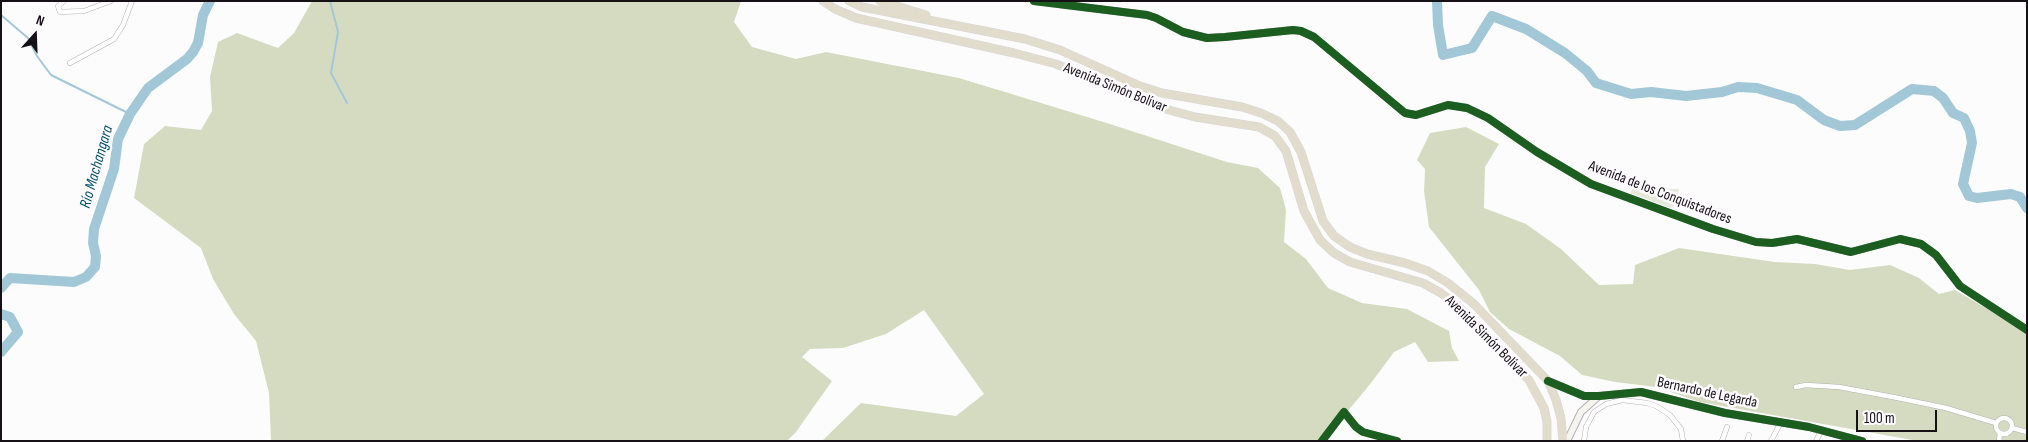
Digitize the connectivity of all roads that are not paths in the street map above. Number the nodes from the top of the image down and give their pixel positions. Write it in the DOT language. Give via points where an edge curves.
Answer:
graph roads {
  1 [pos="64,1"];
  2 [pos="111,1"];
  3 [pos="132,1"];
  4 [pos="823,1"];
  5 [pos="849,1"];
  6 [pos="880,1"];
  7 [pos="892,1"];
  8 [pos="1034,1"];
  9 [pos="916,12"];
  10 [pos="946,24"];
  11 [pos="70,63"];
  12 [pos="2027,330"];
  13 [pos="1548,381"];
  14 [pos="1796,386"];
  15 [pos="1599,396"];
  16 [pos="1613,398"];
  17 [pos="1781,422"];
  18 [pos="1996,423"];
  19 [pos="1727,427"];
  20 [pos="2012,428"];
  21 [pos="1821,431"];
  22 [pos="2027,432"];
  23 [pos="2000,433"];
  24 [pos="2007,433"];
  25 [pos="1750,435"];
  26 [pos="1322,441"];
  27 [pos="1397,441"];
  28 [pos="1547,441"];
  29 [pos="1562,441"];
  30 [pos="1567,441"];
  31 [pos="1584,441"];
  32 [pos="1683,441"];
  33 [pos="1722,441"];
  34 [pos="1747,441"];
  35 [pos="1771,441"];
  36 [pos="1816,441"];
  37 [pos="1862,441"];
  38 [pos="1998,441"];
  39 [pos="2006,441"];
  1 -- 2 [label="street" via="58,6 60,12 84,11"];
  3 -- 11 [label="street" via="114,39"];
  4 -- 28 [label="highway, Avenida Simón Bolívar" via="856,18 1056,64 1158,107 1259,127 1275,136 1286,151 1304,211 1320,240 1350,262 1423,283 1458,306 1529,380 1544,408"];
  5 -- 10 [label="highway, Avenida Simón Bolívar" via="862,7"];
  6 -- 9 [label="highway"];
  7 -- 9 [label="highway"];
  8 -- 12 [label="street, Avenida de los Conquistadores" via="1147,15 1183,32 1207,38 1301,31 1314,37 1405,113 1416,115 1448,106 1468,108 1592,184 1713,229 1756,242 1797,239 1851,252 1900,239 1921,244 1936,254 1960,286"];
  9 -- 10 [label="highway"];
  10 -- 13 [label="highway, Avenida Simón Bolívar" via="1025,39 1060,50 1140,86 1194,100 1242,107 1278,121 1290,132 1301,152 1323,221 1334,236 1350,248 1428,271 1448,283 1474,304"];
  13 -- 15 [label="street, Bernardo de Legarda" via="1573,393"];
  13 -- 29 [label="highway, Avenida Simón Bolívar" via="1561,418"];
  14 -- 18 [label="street" via="1839,388 1893,397"];
  15 -- 16 [label="street, Bernardo de Legarda"];
  15 -- 30 [label="street" via="1581,412"];
  16 -- 17 [label="street, Bernardo de Legarda" via="1641,392 1725,413"];
  16 -- 31 [label="street" via="1594,412 1586,427"];
  16 -- 32 [label="street" via="1638,400 1656,406 1676,422"];
  17 -- 21 [label="street, Bernardo de Legarda"];
  17 -- 35 [label="street"];
  18 -- 20 [label="street" via="2003,418 2008,419"];
  18 -- 23 [label="street"];
  19 -- 33 [label="street"];
  20 -- 22 [label="street"];
  20 -- 24 [label="street"];
  21 -- 36 [label="street"];
  21 -- 37 [label="street, Bernardo de Legarda"];
  23 -- 24 [label="street"];
  23 -- 38 [label="street"];
  24 -- 39 [label="street"];
  25 -- 34 [label="street"];
  26 -- 27 [label="street" via="1344,412 1363,432"];
}
